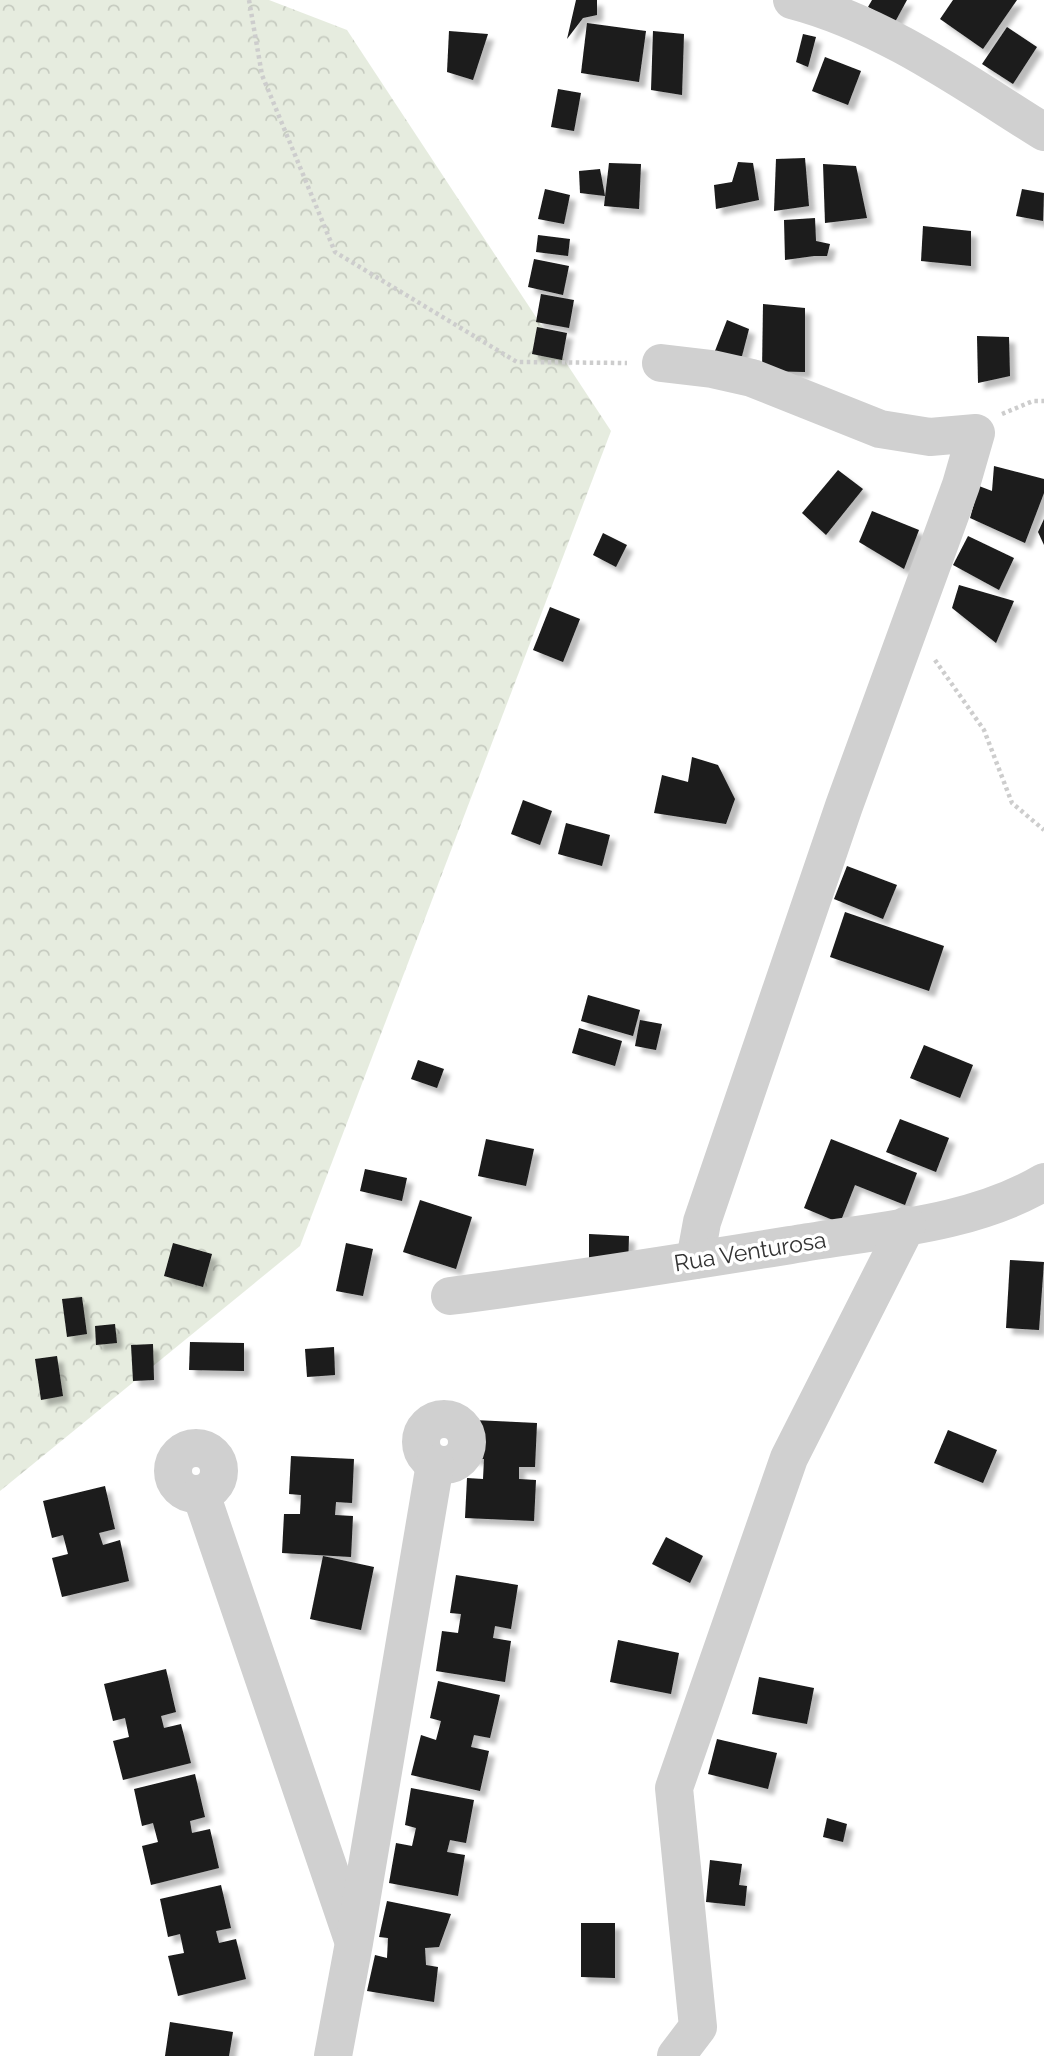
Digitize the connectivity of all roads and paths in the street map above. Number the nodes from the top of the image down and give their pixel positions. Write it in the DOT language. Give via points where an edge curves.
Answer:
graph roads {
  1 [pos="249,0"];
  2 [pos="792,0"];
  3 [pos="1044,132"];
  4 [pos="661,363"];
  5 [pos="915,611"];
  6 [pos="1044,830"];
  7 [pos="1044,1182"];
  8 [pos="907,1226"];
  9 [pos="695,1260"];
  10 [pos="450,1296"];
  11 [pos="435,1464"];
  12 [pos="201,1494"];
  13 [pos="354,1942"];
  14 [pos="332,2056"];
  15 [pos="676,2056"];
  1 -- 4 [label="path" via="262,75 335,252 517,362"];
  2 -- 3 [label="street" via="825,9 915,52"];
  4 -- 5 [label="street" via="752,377 880,429 930,437 976,433"];
  5 -- 6 [label="path" via="937,665 984,730 1012,803"];
  5 -- 9 [label="street" via="702,1222"];
  7 -- 8 [label="street, Rua Venturosa" via="955,1218"];
  8 -- 9 [label="street, Rua Venturosa"];
  8 -- 15 [label="street" via="789,1458 674,1788 698,2027"];
  9 -- 10 [label="street, Rua Venturosa"];
  11 -- 13 [label="street"];
  12 -- 13 [label="street"];
  13 -- 14 [label="street"];
}
